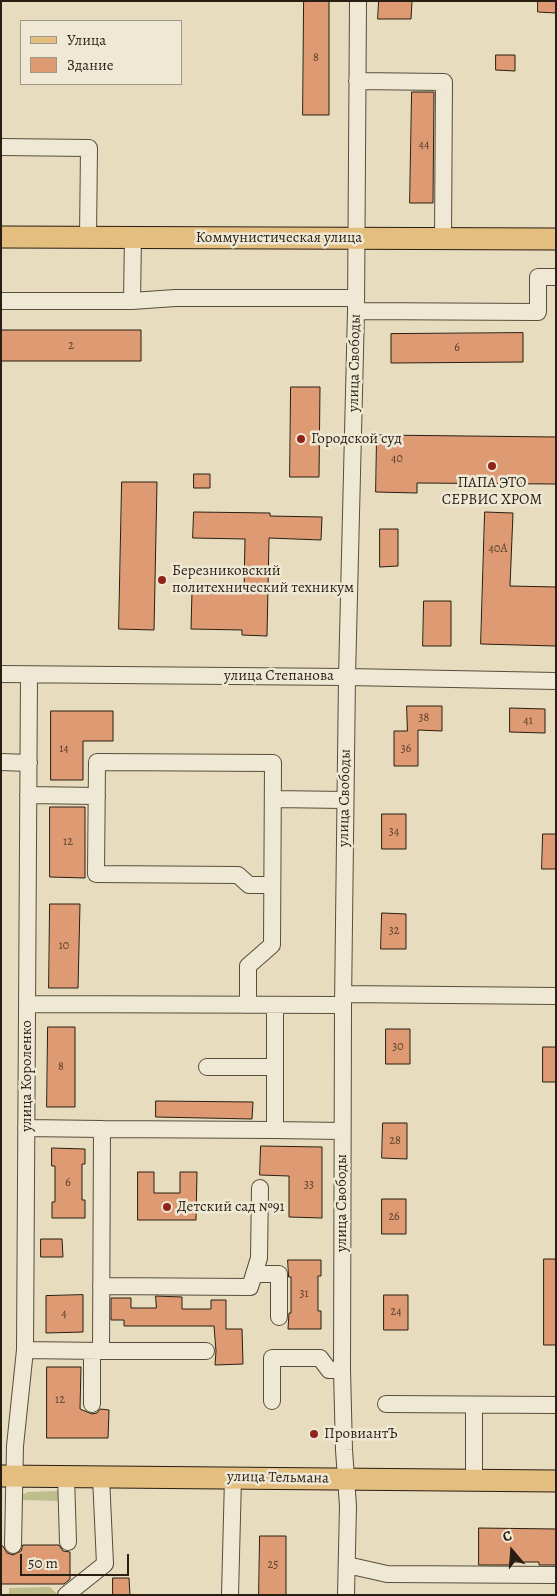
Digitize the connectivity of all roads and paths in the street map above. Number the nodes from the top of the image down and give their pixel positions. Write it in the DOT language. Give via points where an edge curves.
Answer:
graph roads {
  1 [pos="358,1"];
  2 [pos="357,81"];
  3 [pos="1,147"];
  4 [pos="1,237"];
  5 [pos="88,237"];
  6 [pos="133,238"];
  7 [pos="356,238"];
  8 [pos="443,238"];
  9 [pos="556,239"];
  10 [pos="556,277"];
  11 [pos="1,301"];
  12 [pos="132,301"];
  13 [pos="356,305"];
  14 [pos="1,674"];
  15 [pos="29,675"];
  16 [pos="347,676"];
  17 [pos="556,681"];
  18 [pos="1,762"];
  19 [pos="28,763"];
  20 [pos="28,795"];
  21 [pos="97,796"];
  22 [pos="273,799"];
  23 [pos="345,800"];
  24 [pos="272,885"];
  25 [pos="556,996"];
  26 [pos="343,1000"];
  27 [pos="27,1004"];
  28 [pos="248,1005"];
  29 [pos="276,1005"];
  30 [pos="207,1067"];
  31 [pos="275,1067"];
  32 [pos="26,1128"];
  33 [pos="102,1128"];
  34 [pos="275,1130"];
  35 [pos="342,1131"];
  36 [pos="260,1188"];
  37 [pos="254,1274"];
  38 [pos="101,1286"];
  39 [pos="279,1317"];
  40 [pos="25,1350"];
  41 [pos="96,1351"];
  42 [pos="206,1351"];
  43 [pos="342,1370"];
  44 [pos="272,1401"];
  45 [pos="92,1404"];
  46 [pos="386,1404"];
  47 [pos="474,1404"];
  48 [pos="556,1405"];
  49 [pos="8,1476"];
  50 [pos="66,1476"];
  51 [pos="101,1477"];
  52 [pos="233,1478"];
  53 [pos="346,1479"];
  54 [pos="474,1480"];
  55 [pos="556,1481"];
  56 [pos="68,1542"];
  57 [pos="13,1546"];
  58 [pos="347,1566"];
  59 [pos="556,1574"];
  60 [pos="66,1595"];
  61 [pos="230,1595"];
  62 [pos="346,1595"];
  1 -- 2 [label="street, улица Свободы"];
  2 -- 7 [label="street, улица Свободы"];
  2 -- 8 [label="street" via="444,82"];
  3 -- 5 [label="street" via="89,148"];
  4 -- 5 [label="main road, Коммунистическая улица"];
  5 -- 6 [label="main road, Коммунистическая улица"];
  6 -- 7 [label="main road, Коммунистическая улица"];
  6 -- 12 [label="street"];
  7 -- 8 [label="main road, Коммунистическая улица"];
  7 -- 13 [label="street, улица Свободы"];
  8 -- 9 [label="main road, Коммунистическая улица"];
  10 -- 13 [label="street" via="538,277 538,312"];
  11 -- 12 [label="street"];
  12 -- 13 [label="street" via="175,298"];
  13 -- 16 [label="street, улица Свободы"];
  14 -- 15 [label="street, улица Степанова"];
  15 -- 16 [label="street, улица Степанова"];
  15 -- 19 [label="street, улица Короленко"];
  16 -- 17 [label="street, улица Степанова"];
  16 -- 23 [label="street, улица Свободы"];
  18 -- 19 [label="street"];
  19 -- 20 [label="street, улица Короленко"];
  20 -- 21 [label="street"];
  20 -- 27 [label="street, улица Короленко"];
  21 -- 22 [label="street" via="97,762 273,763"];
  21 -- 24 [label="street" via="96,874 238,874 249,885"];
  22 -- 23 [label="street"];
  22 -- 24 [label="street"];
  23 -- 26 [label="street, улица Свободы"];
  24 -- 28 [label="street" via="272,945 248,966"];
  25 -- 26 [label="street"];
  26 -- 29 [label="street"];
  26 -- 35 [label="street, улица Свободы"];
  27 -- 28 [label="street"];
  27 -- 32 [label="street, улица Короленко"];
  28 -- 29 [label="street"];
  29 -- 31 [label="street"];
  30 -- 31 [label="street"];
  31 -- 34 [label="street"];
  32 -- 33 [label="street"];
  32 -- 40 [label="street, улица Короленко"];
  33 -- 34 [label="street"];
  33 -- 38 [label="street"];
  34 -- 35 [label="street"];
  35 -- 43 [label="street, улица Свободы"];
  36 -- 37 [label="street" via="259,1258"];
  37 -- 38 [label="street" via="250,1287"];
  37 -- 39 [label="street" via="279,1274"];
  38 -- 41 [label="street"];
  40 -- 41 [label="street"];
  40 -- 49 [label="street, улица Короленко" via="15,1446"];
  41 -- 42 [label="street"];
  41 -- 45 [label="street"];
  43 -- 44 [label="street" via="329,1370 320,1358 272,1358"];
  43 -- 53 [label="street, улица Свободы"];
  46 -- 47 [label="street"];
  47 -- 48 [label="street"];
  47 -- 54 [label="street"];
  49 -- 50 [label="main road, улица Тельмана"];
  49 -- 57 [label="street, улица Короленко" via="13,1504"];
  50 -- 51 [label="main road, улица Тельмана"];
  50 -- 56 [label="street"];
  51 -- 52 [label="main road, улица Тельмана"];
  51 -- 60 [label="street" via="105,1564"];
  52 -- 53 [label="main road, улица Тельмана"];
  52 -- 61 [label="street"];
  53 -- 54 [label="main road, улица Тельмана"];
  53 -- 58 [label="street, улица Свободы"];
  54 -- 55 [label="main road, улица Тельмана"];
  58 -- 59 [label="street" via="386,1574"];
  58 -- 62 [label="street, улица Свободы"];
}
